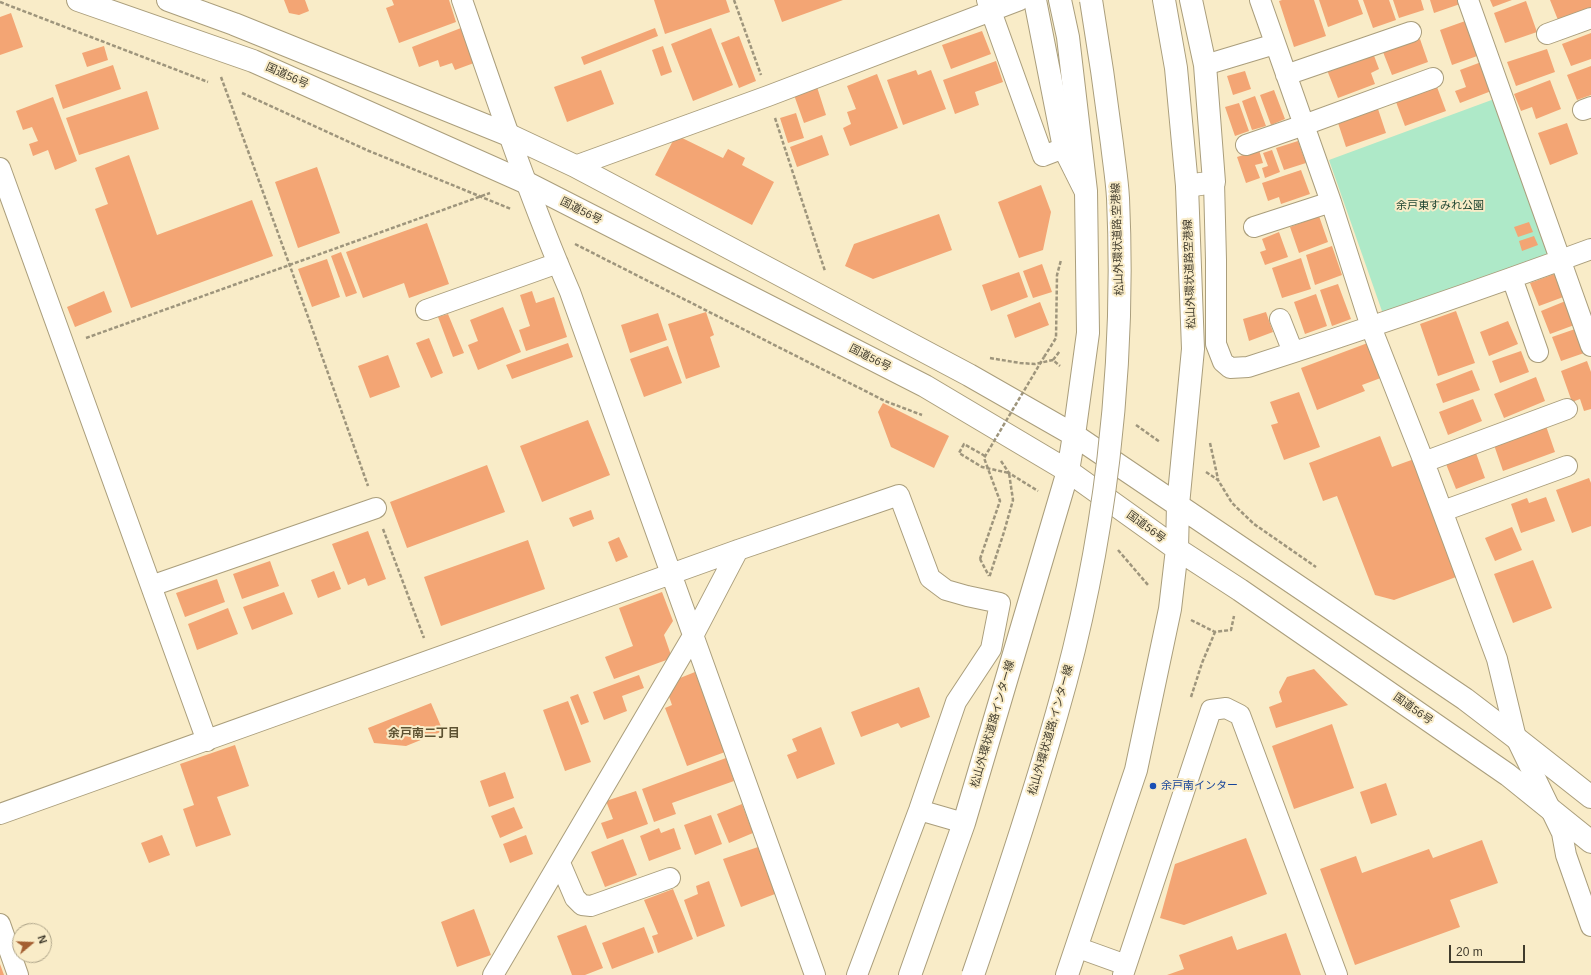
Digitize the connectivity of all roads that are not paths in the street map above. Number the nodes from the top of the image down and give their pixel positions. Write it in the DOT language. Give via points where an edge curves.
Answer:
graph roads {
  1 [pos="78,0"];
  2 [pos="168,0"];
  3 [pos="462,0"];
  4 [pos="1020,0"];
  5 [pos="1035,0"];
  6 [pos="1060,0"];
  7 [pos="1091,0"];
  8 [pos="1164,0"];
  9 [pos="1191,0"];
  10 [pos="1260,0"];
  11 [pos="1468,0"];
  12 [pos="989,6"];
  13 [pos="1591,18"];
  14 [pos="1411,32"];
  15 [pos="1547,34"];
  16 [pos="1275,44"];
  17 [pos="1205,65"];
  18 [pos="1286,75"];
  19 [pos="1433,78"];
  20 [pos="1304,125"];
  21 [pos="509,135"];
  22 [pos="1246,145"];
  23 [pos="1064,148"];
  24 [pos="575,166"];
  25 [pos="0,168"];
  26 [pos="1214,182"];
  27 [pos="528,183"];
  28 [pos="1187,186"];
  29 [pos="1086,191"];
  30 [pos="1331,202"];
  31 [pos="1254,227"];
  32 [pos="1591,249"];
  33 [pos="1560,260"];
  34 [pos="558,263"];
  35 [pos="1512,278"];
  36 [pos="426,310"];
  37 [pos="1280,319"];
  38 [pos="1372,327"];
  39 [pos="1591,346"];
  40 [pos="1294,352"];
  41 [pos="1538,352"];
  42 [pos="1567,409"];
  43 [pos="1074,436"];
  44 [pos="1424,462"];
  45 [pos="1567,466"];
  46 [pos="1068,471"];
  47 [pos="1106,479"];
  48 [pos="1178,505"];
  49 [pos="376,508"];
  50 [pos="1442,511"];
  51 [pos="1177,549"];
  52 [pos="738,550"];
  53 [pos="672,574"];
  54 [pos="151,586"];
  55 [pos="694,634"];
  56 [pos="1516,738"];
  57 [pos="208,741"];
  58 [pos="1591,797"];
  59 [pos="919,810"];
  60 [pos="1552,811"];
  61 [pos="0,814"];
  62 [pos="964,823"];
  63 [pos="1591,842"];
  64 [pos="560,863"];
  65 [pos="670,878"];
  66 [pos="0,924"];
  67 [pos="1591,926"];
  68 [pos="1076,946"];
  69 [pos="1124,970"];
  70 [pos="18,975"];
  71 [pos="493,975"];
  72 [pos="815,975"];
  73 [pos="857,975"];
  74 [pos="910,975"];
  75 [pos="974,975"];
  76 [pos="1067,975"];
  77 [pos="1337,975"];
  1 -- 27 [label="main road, 国道56号" via="253,61"];
  2 -- 21 [label="main road"];
  3 -- 21 [label="street"];
  4 -- 12 [label="street"];
  5 -- 23 [label="main road"];
  6 -- 29 [label="main road" via="1068,37"];
  7 -- 47 [label="main road, 松山外環状道路;空港線, bridge" via="1105,85 1118,196 1120,295 1111,442"];
  8 -- 28 [label="main road, 松山外環状道路空港線" via="1176,68"];
  9 -- 17 [label="main road"];
  10 -- 16 [label="street"];
  11 -- 33 [label="street"];
  12 -- 23 [label="street" via="1043,156"];
  12 -- 24 [label="street" via="768,96"];
  13 -- 15 [label="street"];
  14 -- 18 [label="street"];
  16 -- 17 [label="street"];
  16 -- 18 [label="street"];
  17 -- 26 [label="main road"];
  18 -- 20 [label="street"];
  19 -- 20 [label="street"];
  20 -- 22 [label="street"];
  20 -- 30 [label="street"];
  21 -- 24 [label="main road"];
  21 -- 27 [label="street"];
  23 -- 29 [label="main road"];
  24 -- 43 [label="main road" via="969,375"];
  25 -- 54 [label="street"];
  26 -- 28 [label="main road"];
  26 -- 40 [label="street" via="1216,344 1223,362 1230,368 1248,367"];
  27 -- 34 [label="street"];
  27 -- 46 [label="main road, 国道56号" via="925,386"];
  28 -- 48 [label="main road, 松山外環状道路空港線" via="1193,349"];
  29 -- 43 [label="main road" via="1088,333"];
  30 -- 31 [label="street"];
  30 -- 38 [label="street"];
  32 -- 33 [label="street"];
  33 -- 35 [label="street"];
  33 -- 39 [label="street"];
  34 -- 36 [label="street"];
  34 -- 53 [label="street"];
  35 -- 38 [label="street"];
  35 -- 41 [label="street"];
  37 -- 40 [label="street"];
  38 -- 40 [label="street"];
  38 -- 44 [label="street"];
  42 -- 44 [label="street"];
  43 -- 46 [label="main road"];
  43 -- 48 [label="main road"];
  44 -- 50 [label="street"];
  45 -- 50 [label="street"];
  46 -- 51 [label="main road, 国道56号"];
  46 -- 62 [label="main road, 松山外環状道路インター線"];
  47 -- 75 [label="main road, 松山外環状道路;インター線, bridge" via="1081,618 1058,712"];
  48 -- 51 [label="main road, 松山外環状道路空港線"];
  48 -- 56 [label="main road" via="1465,699"];
  49 -- 54 [label="street"];
  50 -- 56 [label="street" via="1497,659"];
  51 -- 60 [label="main road, 国道56号" via="1508,774"];
  51 -- 68 [label="main road" via="1170,609 1136,770"];
  52 -- 53 [label="street"];
  52 -- 55 [label="street"];
  52 -- 59 [label="street" via="899,495 930,578 946,590 1000,603 992,649 956,702"];
  53 -- 55 [label="street"];
  53 -- 57 [label="street"];
  54 -- 57 [label="street"];
  55 -- 64 [label="street"];
  55 -- 72 [label="street"];
  56 -- 58 [label="main road"];
  56 -- 60 [label="street"];
  57 -- 61 [label="street"];
  59 -- 62 [label="street"];
  59 -- 73 [label="street"];
  60 -- 63 [label="main road, 国道56号"];
  60 -- 67 [label="street" via="1562,833 1566,855"];
  62 -- 74 [label="main road, 松山外環状道路インター線"];
  64 -- 65 [label="street" via="576,898 582,905 591,906"];
  64 -- 71 [label="street"];
  66 -- 70 [label="street"];
  68 -- 69 [label="street"];
  68 -- 76 [label="main road"];
  69 -- 77 [label="street" via="1211,710 1226,708 1240,715"];
}
